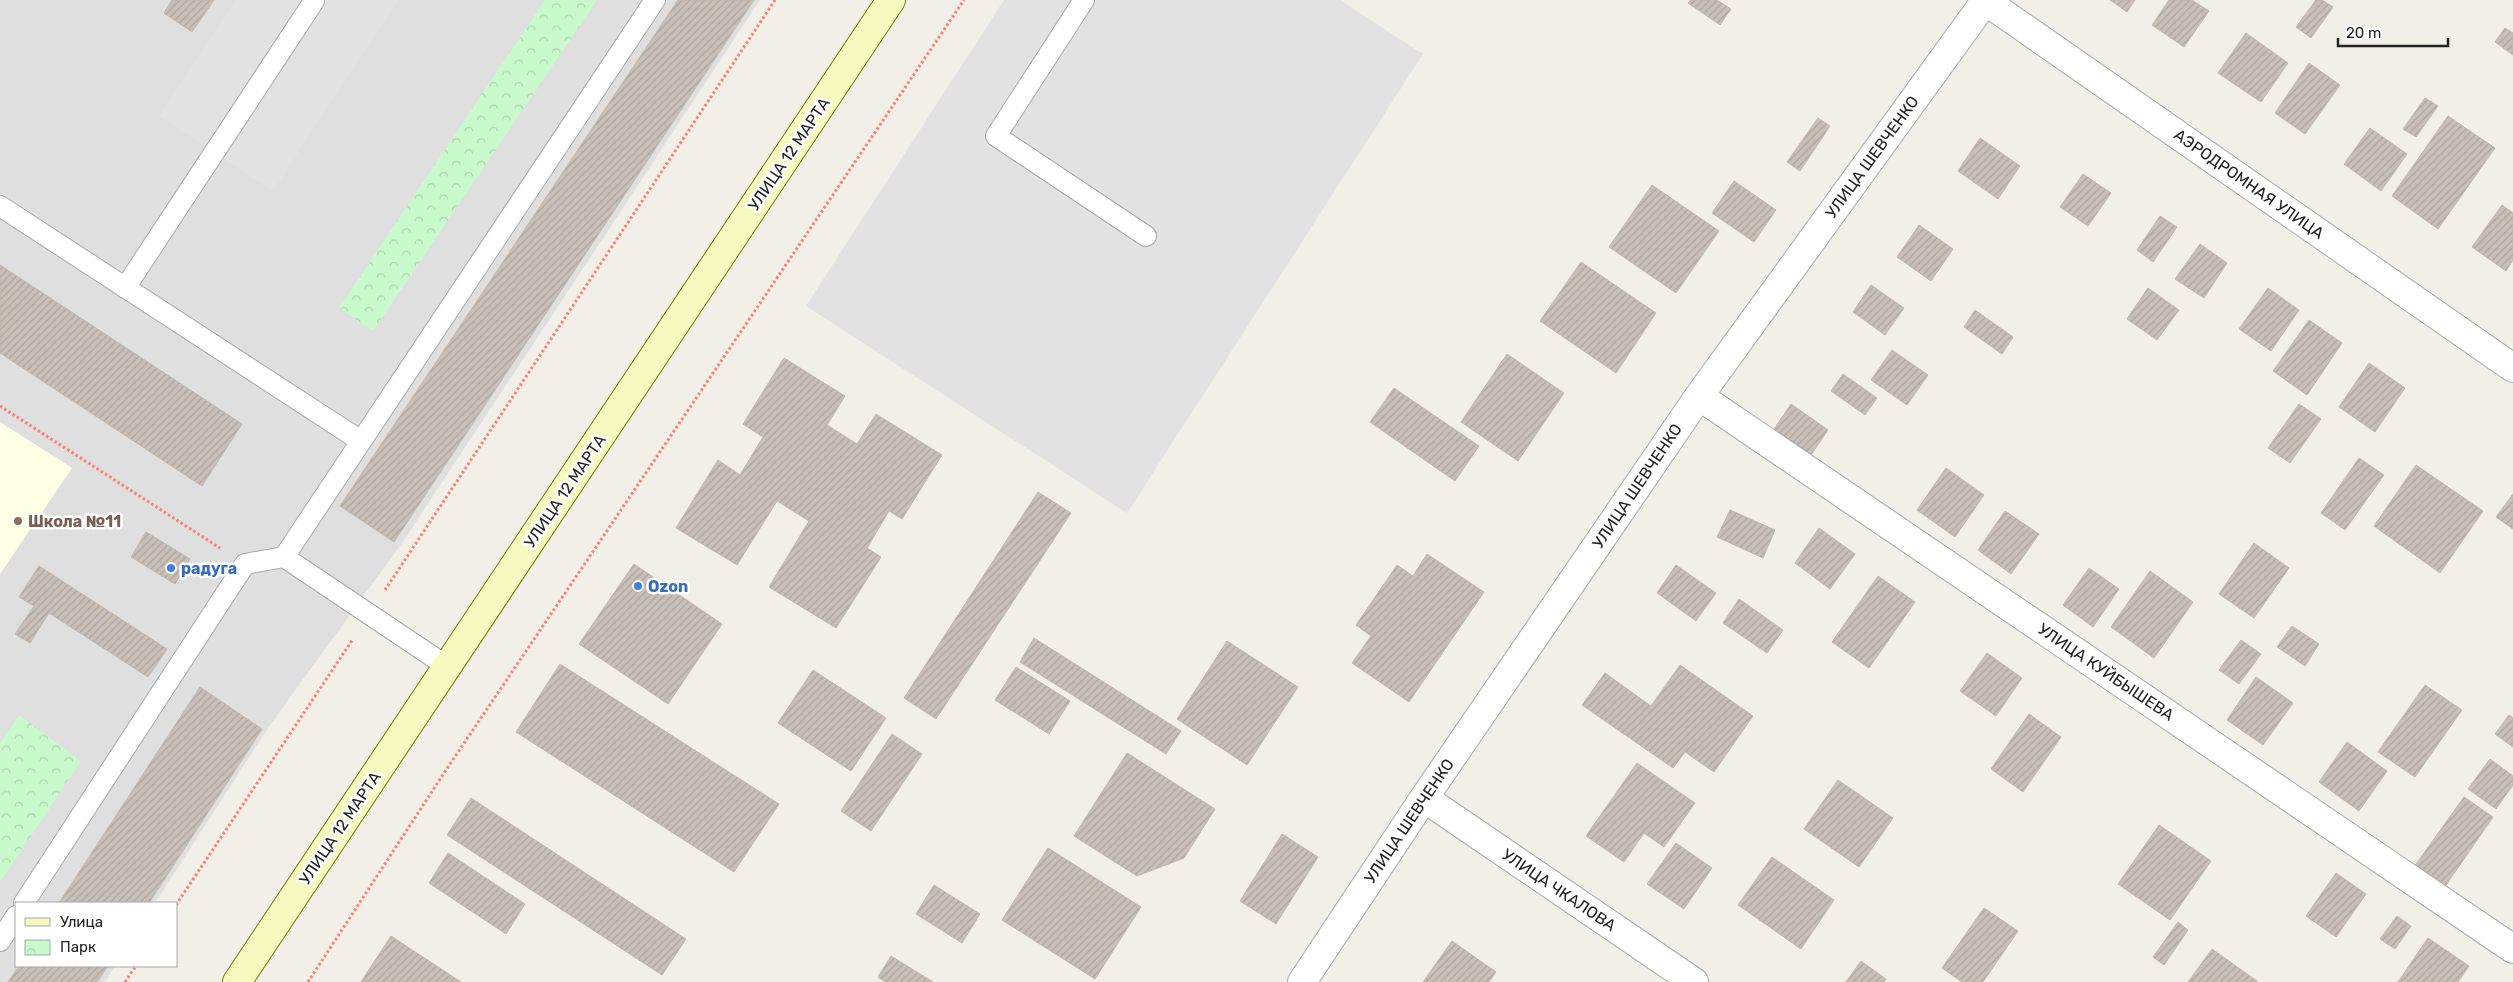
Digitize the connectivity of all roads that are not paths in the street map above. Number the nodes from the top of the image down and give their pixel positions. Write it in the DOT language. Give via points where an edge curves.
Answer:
graph roads {
  1 [pos="654,0"];
  2 [pos="891,0"];
  3 [pos="1084,0"];
  4 [pos="1985,0"];
  5 [pos="314,1"];
  6 [pos="0,206"];
  7 [pos="1146,236"];
  8 [pos="125,288"];
  9 [pos="2513,368"];
  10 [pos="1699,396"];
  11 [pos="361,441"];
  12 [pos="284,557"];
  13 [pos="448,667"];
  14 [pos="1424,798"];
  15 [pos="25,902"];
  16 [pos="15,918"];
  17 [pos="0,941"];
  18 [pos="2513,949"];
  19 [pos="237,982"];
  20 [pos="1302,982"];
  21 [pos="1694,982"];
  1 -- 11 [label="lane"];
  2 -- 13 [label="street, УЛИЦА 12 МАРТА"];
  3 -- 7 [label="lane" via="996,136"];
  4 -- 9 [label="street, АЭРОДРОМНАЯ УЛИЦА"];
  4 -- 10 [label="street, УЛИЦА ШЕВЧЕНКО"];
  5 -- 8 [label="lane"];
  6 -- 8 [label="lane"];
  8 -- 11 [label="lane"];
  10 -- 14 [label="street, УЛИЦА ШЕВЧЕНКО"];
  10 -- 18 [label="street, УЛИЦА КУЙБЫШЕВА"];
  11 -- 12 [label="lane"];
  12 -- 13 [label="lane"];
  12 -- 15 [label="lane" via="244,564"];
  13 -- 19 [label="street, УЛИЦА 12 МАРТА"];
  14 -- 20 [label="street, УЛИЦА ШЕВЧЕНКО"];
  14 -- 21 [label="street, УЛИЦА ЧКАЛОВА"];
  16 -- 17 [label="lane"];
}
